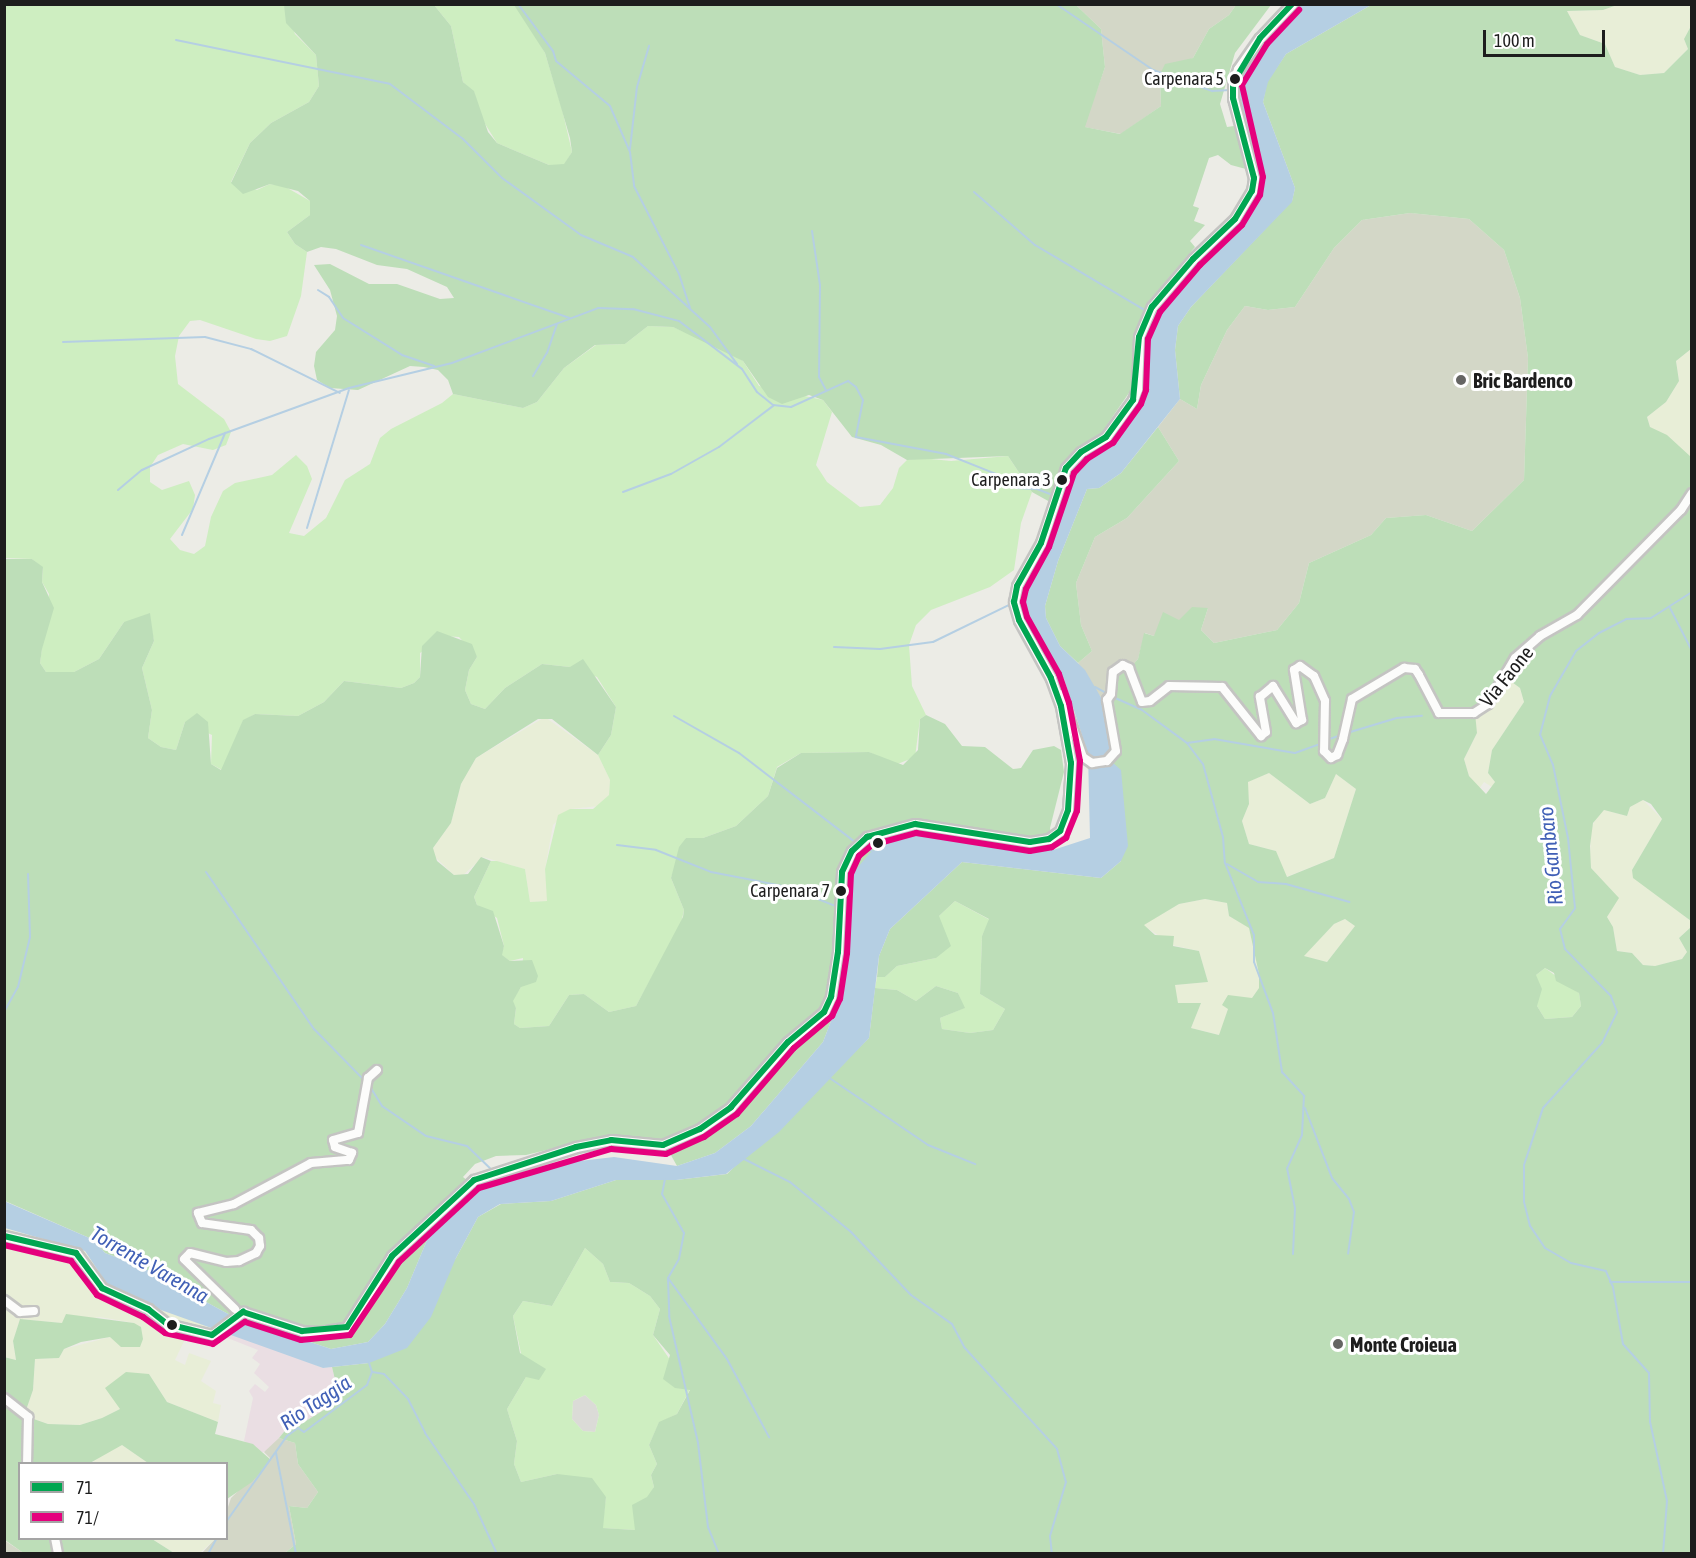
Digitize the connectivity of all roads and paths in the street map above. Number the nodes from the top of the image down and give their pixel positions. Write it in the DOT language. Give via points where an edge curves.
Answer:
graph roads {
  1 [pos="1292,4"];
  2 [pos="1692,493"];
  3 [pos="1051,678"];
  4 [pos="377,1070"];
  5 [pos="4,1236"];
  6 [pos="4,1300"];
  7 [pos="34,1311"];
  8 [pos="236,1312"];
  9 [pos="4,1398"];
  10 [pos="27,1462"];
  1 -- 3 [label="street" via="1260,38 1233,83 1233,98 1254,178 1252,191 1235,219 1193,259 1152,308 1139,337 1137,389 1132,400 1106,437 1081,452 1066,468 1041,543 1017,586 1014,602 1019,620"];
  2 -- 3 [label="street, Via Faone" via="1681,510 1577,615 1540,636 1515,658 1488,704 1474,713 1439,713 1415,669 1404,668 1352,699 1346,732 1337,755 1331,758 1324,751 1325,701 1314,676 1300,666 1294,670 1302,720 1296,723 1273,686 1260,697 1266,732 1261,736 1222,687 1168,686 1150,701 1142,702 1130,668 1123,665 1113,672 1107,700 1117,742 1112,758 1097,763 1085,760 1057,683"];
  3 -- 8 [label="street" via="1061,706 1071,763 1068,810 1060,831 1049,839 1030,842 915,824 867,837 852,851 842,872 838,952 831,997 824,1012 788,1042 714,1120 663,1145 611,1140 576,1147 474,1180 393,1256 347,1327 320,1332 302,1330 260,1314"];
  4 -- 8 [label="street" via="368,1078 358,1133 333,1140 335,1147 352,1153 349,1160 311,1163 234,1204 198,1213 202,1223 251,1230 259,1238 256,1253 239,1261 226,1262 190,1252 184,1259"];
  5 -- 8 [label="street" via="76,1253 102,1288 130,1304 148,1308 167,1324 212,1335"];
  6 -- 7 [label="street" via="20,1312"];
  9 -- 10 [label="street" via="28,1417"];
}
